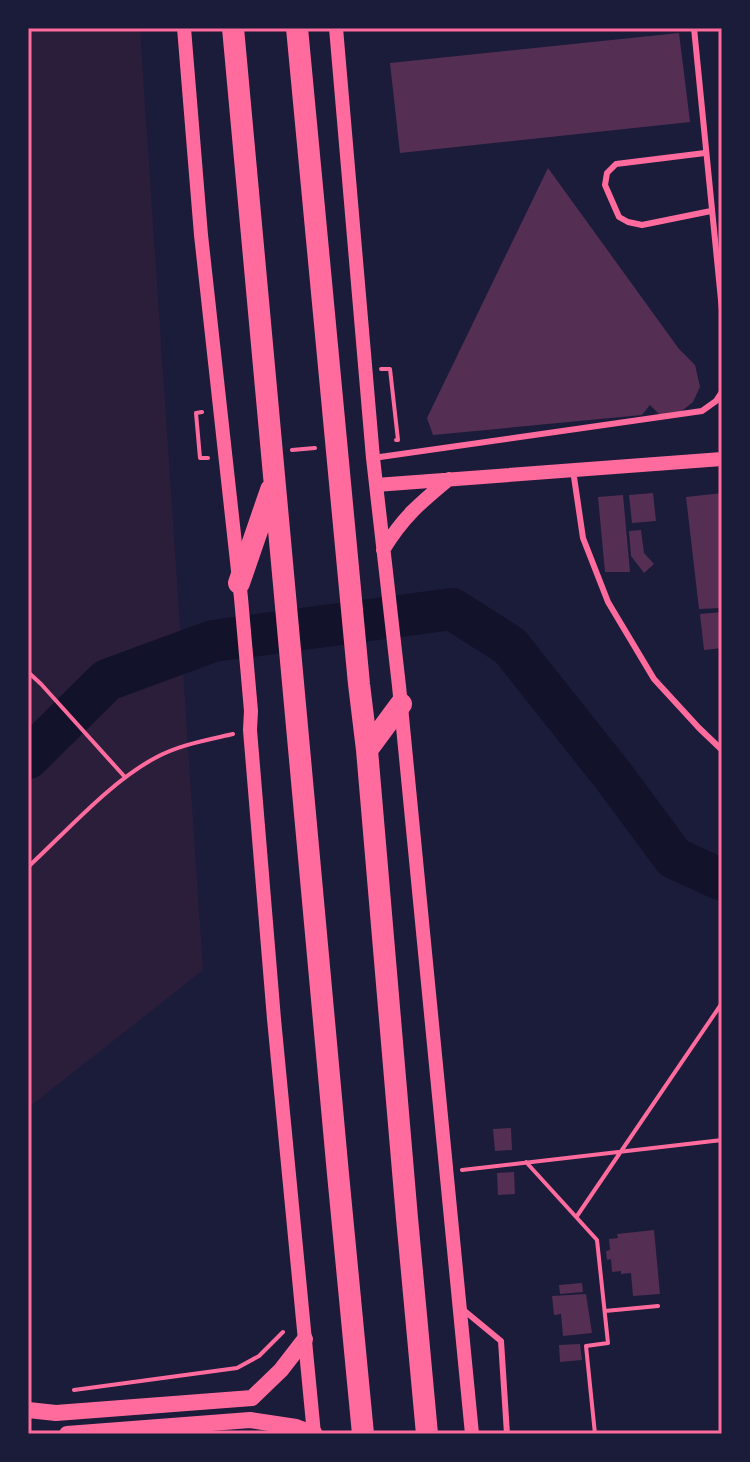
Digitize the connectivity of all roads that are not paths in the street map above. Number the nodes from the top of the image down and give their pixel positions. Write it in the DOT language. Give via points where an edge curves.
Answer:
graph roads {
  1 [pos="184,28"];
  2 [pos="233,28"];
  3 [pos="297,28"];
  4 [pos="336,28"];
  5 [pos="694,28"];
  6 [pos="705,153"];
  7 [pos="711,211"];
  8 [pos="722,310"];
  9 [pos="722,392"];
  10 [pos="373,458"];
  11 [pos="722,459"];
  12 [pos="573,470"];
  13 [pos="449,479"];
  14 [pos="274,482"];
  15 [pos="376,485"];
  16 [pos="383,550"];
  17 [pos="240,590"];
  18 [pos="400,695"];
  19 [pos="367,750"];
  20 [pos="722,750"];
  21 [pos="460,1308"];
  22 [pos="305,1339"];
  23 [pos="28,1410"];
  24 [pos="67,1434"];
  25 [pos="314,1434"];
  26 [pos="363,1434"];
  27 [pos="427,1434"];
  28 [pos="472,1434"];
  29 [pos="507,1434"];
  1 -- 17 [label="street"];
  2 -- 14 [label="highway"];
  3 -- 19 [label="highway"];
  4 -- 10 [label="street"];
  5 -- 6 [label="lane"];
  6 -- 7 [label="lane"];
  6 -- 7 [label="lane" via="616,164 605,185 619,217 628,222 642,225"];
  7 -- 8 [label="lane"];
  9 -- 10 [label="lane" via="702,411"];
  10 -- 15 [label="street"];
  11 -- 12 [label="street"];
  12 -- 13 [label="street"];
  12 -- 20 [label="lane" via="583,538 608,602 654,679"];
  13 -- 15 [label="street"];
  13 -- 16 [label="street" via="416,506"];
  14 -- 17 [label="highway"];
  14 -- 26 [label="highway"];
  15 -- 16 [label="street"];
  16 -- 18 [label="street"];
  17 -- 22 [label="street"];
  18 -- 19 [label="highway"];
  18 -- 21 [label="street"];
  19 -- 27 [label="highway"];
  21 -- 28 [label="street"];
  21 -- 29 [label="lane" via="501,1341"];
  22 -- 23 [label="main road" via="252,1398 56,1413"];
  22 -- 25 [label="street"];
  24 -- 25 [label="main road" via="250,1420"];
}
